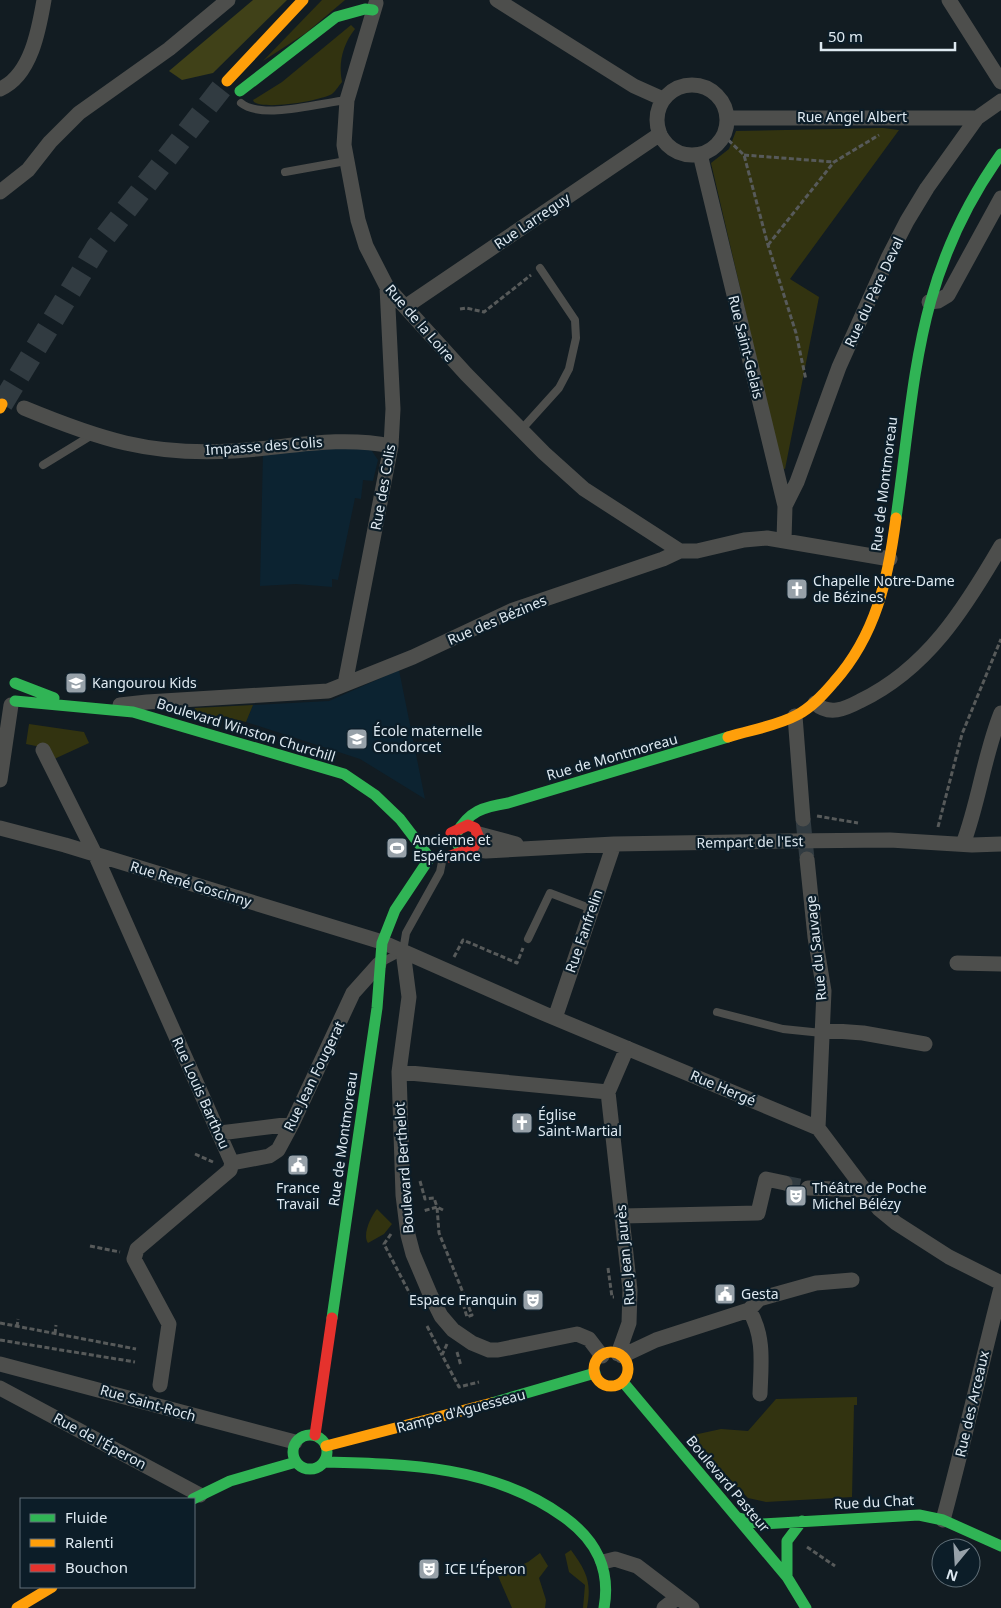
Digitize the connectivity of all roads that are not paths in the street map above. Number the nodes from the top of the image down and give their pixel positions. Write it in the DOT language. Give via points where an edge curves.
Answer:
graph roads {
  1 [pos="44,0"];
  2 [pos="228,0"];
  3 [pos="304,0"];
  4 [pos="497,0"];
  5 [pos="949,0"];
  6 [pos="375,5"];
  7 [pos="227,81"];
  8 [pos="1001,82"];
  9 [pos="0,89"];
  10 [pos="240,90"];
  11 [pos="663,99"];
  12 [pos="347,100"];
  13 [pos="1001,101"];
  14 [pos="241,103"];
  15 [pos="727,118"];
  16 [pos="978,118"];
  17 [pos="660,134"];
  18 [pos="700,154"];
  19 [pos="1001,154"];
  20 [pos="346,161"];
  21 [pos="285,172"];
  22 [pos="0,192"];
  23 [pos="1001,198"];
  24 [pos="540,268"];
  25 [pos="387,287"];
  26 [pos="929,302"];
  27 [pos="405,307"];
  28 [pos="24,408"];
  29 [pos="521,430"];
  30 [pos="92,435"];
  31 [pos="391,446"];
  32 [pos="43,465"];
  33 [pos="785,506"];
  34 [pos="784,540"];
  35 [pos="1001,546"];
  36 [pos="680,550"];
  37 [pos="890,559"];
  38 [pos="2,678"];
  39 [pos="15,683"];
  40 [pos="346,684"];
  41 [pos="815,703"];
  42 [pos="9,704"];
  43 [pos="68,705"];
  44 [pos="102,708"];
  45 [pos="1001,713"];
  46 [pos="795,716"];
  47 [pos="0,724"];
  48 [pos="6,743"];
  49 [pos="43,750"];
  50 [pos="0,780"];
  51 [pos="508,803"];
  52 [pos="400,819"];
  53 [pos="803,819"];
  54 [pos="0,828"];
  55 [pos="458,830"];
  56 [pos="478,833"];
  57 [pos="434,837"];
  58 [pos="614,844"];
  59 [pos="963,844"];
  60 [pos="1001,844"];
  61 [pos="538,847"];
  62 [pos="470,849"];
  63 [pos="95,854"];
  64 [pos="427,856"];
  65 [pos="445,859"];
  66 [pos="807,859"];
  67 [pos="592,909"];
  68 [pos="528,939"];
  69 [pos="382,942"];
  70 [pos="403,951"];
  71 [pos="379,964"];
  72 [pos="957,964"];
  73 [pos="1001,964"];
  74 [pos="717,1012"];
  75 [pos="555,1018"];
  76 [pos="822,1031"];
  77 [pos="925,1044"];
  78 [pos="628,1048"];
  79 [pos="399,1072"];
  80 [pos="608,1092"];
  81 [pos="292,1124"];
  82 [pos="818,1128"];
  83 [pos="220,1133"];
  84 [pos="232,1163"];
  85 [pos="785,1183"];
  86 [pos="808,1188"];
  87 [pos="864,1190"];
  88 [pos="622,1216"];
  89 [pos="852,1280"];
  90 [pos="1001,1282"];
  91 [pos="1001,1288"];
  92 [pos="749,1310"];
  93 [pos="620,1355"];
  94 [pos="602,1356"];
  95 [pos="0,1365"];
  96 [pos="595,1373"];
  97 [pos="623,1382"];
  98 [pos="160,1384"];
  99 [pos="0,1388"];
  100 [pos="760,1394"];
  101 [pos="315,1435"];
  102 [pos="295,1442"];
  103 [pos="326,1446"];
  104 [pos="296,1462"];
  105 [pos="324,1462"];
  106 [pos="197,1497"];
  107 [pos="739,1518"];
  108 [pos="943,1520"];
  109 [pos="802,1521"];
  110 [pos="1001,1546"];
  111 [pos="603,1562"];
  112 [pos="787,1577"];
  113 [pos="50,1588"];
  114 [pos="678,1597"];
  115 [pos="20,1607"];
  116 [pos="604,1608"];
  117 [pos="664,1608"];
  118 [pos="692,1608"];
  119 [pos="806,1608"];
  1 -- 9 [label="street" via="34,46 20,71"];
  2 -- 22 [label="street" via="169,49 79,113 28,170"];
  3 -- 7 [label="main road"];
  4 -- 11 [label="street" via="634,86"];
  5 -- 8 [label="street"];
  6 -- 10 [label="main road" via="336,17"];
  6 -- 12 [label="street, Rue de la Loire"];
  11 -- 15 [label="street" via="683,86 706,88 723,104"];
  11 -- 17 [label="street" via="657,116"];
  12 -- 14 [label="lane" via="270,111 249,109"];
  12 -- 20 [label="street, Rue de la Loire" via="344,123"];
  13 -- 16 [label="street, Rue du Père Deval"];
  15 -- 16 [label="street, Rue Angel Albert"];
  15 -- 18 [label="street" via="723,135 710,150"];
  16 -- 33 [label="street, Rue du Père Deval" via="927,188 888,258 840,367"];
  17 -- 18 [label="street" via="676,151"];
  17 -- 27 [label="street, Rue Larreguy"];
  18 -- 33 [label="street, Rue Saint-Gelais"];
  19 -- 26 [label="main road, Rue de Montmoreau" via="949,241"];
  20 -- 21 [label="lane"];
  20 -- 25 [label="street, Rue de la Loire" via="366,246"];
  23 -- 26 [label="street" via="948,295"];
  24 -- 29 [label="lane" via="574,320 576,338 569,369 559,388"];
  25 -- 27 [label="street, Rue de la Loire"];
  25 -- 31 [label="street, Rue des Colis" via="393,409"];
  26 -- 37 [label="main road, Rue de Montmoreau" via="911,390"];
  27 -- 29 [label="street, Rue de la Loire"];
  28 -- 30 [label="street, Impasse des Colis"];
  29 -- 36 [label="street, Rue de la Loire" via="584,489"];
  30 -- 31 [label="street, Impasse des Colis" via="129,445 206,452 307,442 367,441"];
  30 -- 32 [label="lane"];
  31 -- 40 [label="street, Rue des Colis"];
  33 -- 34 [label="street, Rue Saint-Gelais"];
  34 -- 36 [label="street, Rue des Bézines" via="744,540 697,551"];
  34 -- 37 [label="street, Rue des Bézines"];
  35 -- 41 [label="street" via="952,623 914,666 887,688 843,709 821,709"];
  36 -- 40 [label="street, Rue des Bézines" via="663,559 513,610"];
  37 -- 41 [label="main road, Rue de Montmoreau" via="874,621 861,646"];
  38 -- 39 [label="main road, Boulevard Winston Churchill"];
  39 -- 42 [label="main road" via="18,690"];
  39 -- 43 [label="main road, Boulevard Winston Churchill"];
  40 -- 44 [label="street, Rue des Bézines" via="315,693 147,702"];
  41 -- 46 [label="main road, Rue de Montmoreau"];
  42 -- 43 [label="main road, Boulevard Winston Churchill"];
  42 -- 48 [label="street"];
  43 -- 44 [label="main road, Boulevard Winston Churchill"];
  44 -- 52 [label="main road, Boulevard Winston Churchill" via="179,724 344,774 375,795"];
  45 -- 59 [label="street"];
  46 -- 51 [label="main road, Rue de Montmoreau"];
  46 -- 53 [label="street"];
  47 -- 48 [label="street"];
  48 -- 50 [label="street"];
  49 -- 63 [label="street, Rue Louis Barthou"];
  51 -- 55 [label="main road, Rue de Montmoreau" via="473,812"];
  51 -- 56 [label="main road, Rue de Montmoreau" via="482,820"];
  52 -- 57 [label="main road, Boulevard Winston Churchill"];
  52 -- 64 [label="main road, Boulevard Winston Churchill"];
  54 -- 63 [label="street, Rue René Goscinny"];
  55 -- 56 [label="main road" via="468,825"];
  55 -- 57 [label="main road"];
  55 -- 62 [label="main road" via="456,842"];
  56 -- 61 [label="street, Rempart de l'Est" via="509,844"];
  56 -- 62 [label="main road" via="478,842"];
  57 -- 64 [label="main road" via="427,845"];
  57 -- 65 [label="main road" via="450,846"];
  58 -- 59 [label="street, Rempart de l'Est" via="881,840"];
  58 -- 61 [label="street, Rempart de l'Est"];
  58 -- 67 [label="street, Rue Fanfrelin"];
  59 -- 60 [label="street, Rempart de l'Est"];
  61 -- 62 [label="street, Rempart de l'Est"];
  62 -- 65 [label="main road"];
  63 -- 69 [label="street, Rue René Goscinny"];
  63 -- 83 [label="street, Rue Louis Barthou"];
  64 -- 65 [label="main road" via="435,862"];
  64 -- 69 [label="main road, Rue de Montmoreau" via="393,915"];
  65 -- 70 [label="lane" via="406,933"];
  66 -- 76 [label="street, Rue du Sauvage" via="824,991"];
  67 -- 68 [label="lane" via="550,893"];
  67 -- 75 [label="street, Rue Fanfrelin"];
  69 -- 70 [label="street, Rue René Goscinny"];
  69 -- 71 [label="main road, Rue de Montmoreau"];
  70 -- 71 [label="lane"];
  70 -- 75 [label="street, Rue Hergé"];
  70 -- 79 [label="street, Boulevard Berthelot" via="408,997"];
  71 -- 81 [label="street, Rue Jean Fougerat" via="353,994"];
  71 -- 101 [label="main road, Rue de Montmoreau" via="377,1008"];
  72 -- 73 [label="street"];
  74 -- 76 [label="lane" via="782,1029"];
  75 -- 78 [label="street, Rue Hergé"];
  76 -- 77 [label="street"];
  76 -- 82 [label="street, Rue du Sauvage"];
  78 -- 80 [label="street"];
  78 -- 82 [label="street, Rue Hergé"];
  79 -- 80 [label="street"];
  79 -- 94 [label="street, Boulevard Berthelot" via="407,1226 413,1254 441,1316 472,1344 498,1350 577,1334 589,1339"];
  80 -- 88 [label="street, Rue Jean Jaurès"];
  81 -- 83 [label="street"];
  81 -- 84 [label="street, Rue Jean Fougerat" via="278,1150 269,1156"];
  82 -- 87 [label="street"];
  83 -- 84 [label="street, Rue Louis Barthou"];
  84 -- 98 [label="street, Rue Louis Barthou" via="230,1170 136,1250 134,1259 169,1324"];
  85 -- 88 [label="street" via="766,1179 758,1213"];
  86 -- 87 [label="street"];
  87 -- 90 [label="street" via="896,1224 949,1257"];
  88 -- 93 [label="street, Rue Jean Jaurès" via="630,1298 629,1323"];
  89 -- 92 [label="street" via="816,1283 759,1299"];
  91 -- 108 [label="street, Rue des Arceaux"];
  92 -- 93 [label="street"];
  92 -- 100 [label="street" via="757,1323 762,1346"];
  93 -- 94 [label="main road" via="612,1352"];
  93 -- 97 [label="main road" via="628,1369"];
  94 -- 96 [label="main road" via="596,1361"];
  95 -- 102 [label="street, Rue Saint-Roch"];
  96 -- 97 [label="main road" via="600,1382 608,1386"];
  96 -- 103 [label="main road, Rampe d'Aguesseau" via="524,1395"];
  97 -- 107 [label="main road, Boulevard Pasteur"];
  99 -- 106 [label="street, Rue de l'Éperon"];
  101 -- 102 [label="main road" via="304,1435"];
  101 -- 103 [label="main road"];
  102 -- 104 [label="main road" via="293,1455"];
  103 -- 105 [label="main road"];
  104 -- 105 [label="main road" via="310,1469"];
  104 -- 106 [label="main road" via="230,1481"];
  105 -- 111 [label="main road" via="419,1466 497,1480 528,1492 570,1520 584,1532"];
  107 -- 109 [label="main road, Rue du Chat" via="761,1524"];
  107 -- 112 [label="main road, Boulevard Pasteur"];
  108 -- 109 [label="main road, Rue du Chat" via="904,1515"];
  108 -- 110 [label="main road, Rue du Chat"];
  109 -- 112 [label="main road" via="787,1542"];
  111 -- 114 [label="street" via="615,1559 638,1566"];
  111 -- 116 [label="main road" via="607,1576"];
  112 -- 119 [label="main road, Boulevard Pasteur"];
  113 -- 115 [label="main road"];
  114 -- 117 [label="street"];
  114 -- 118 [label="street"];
}
